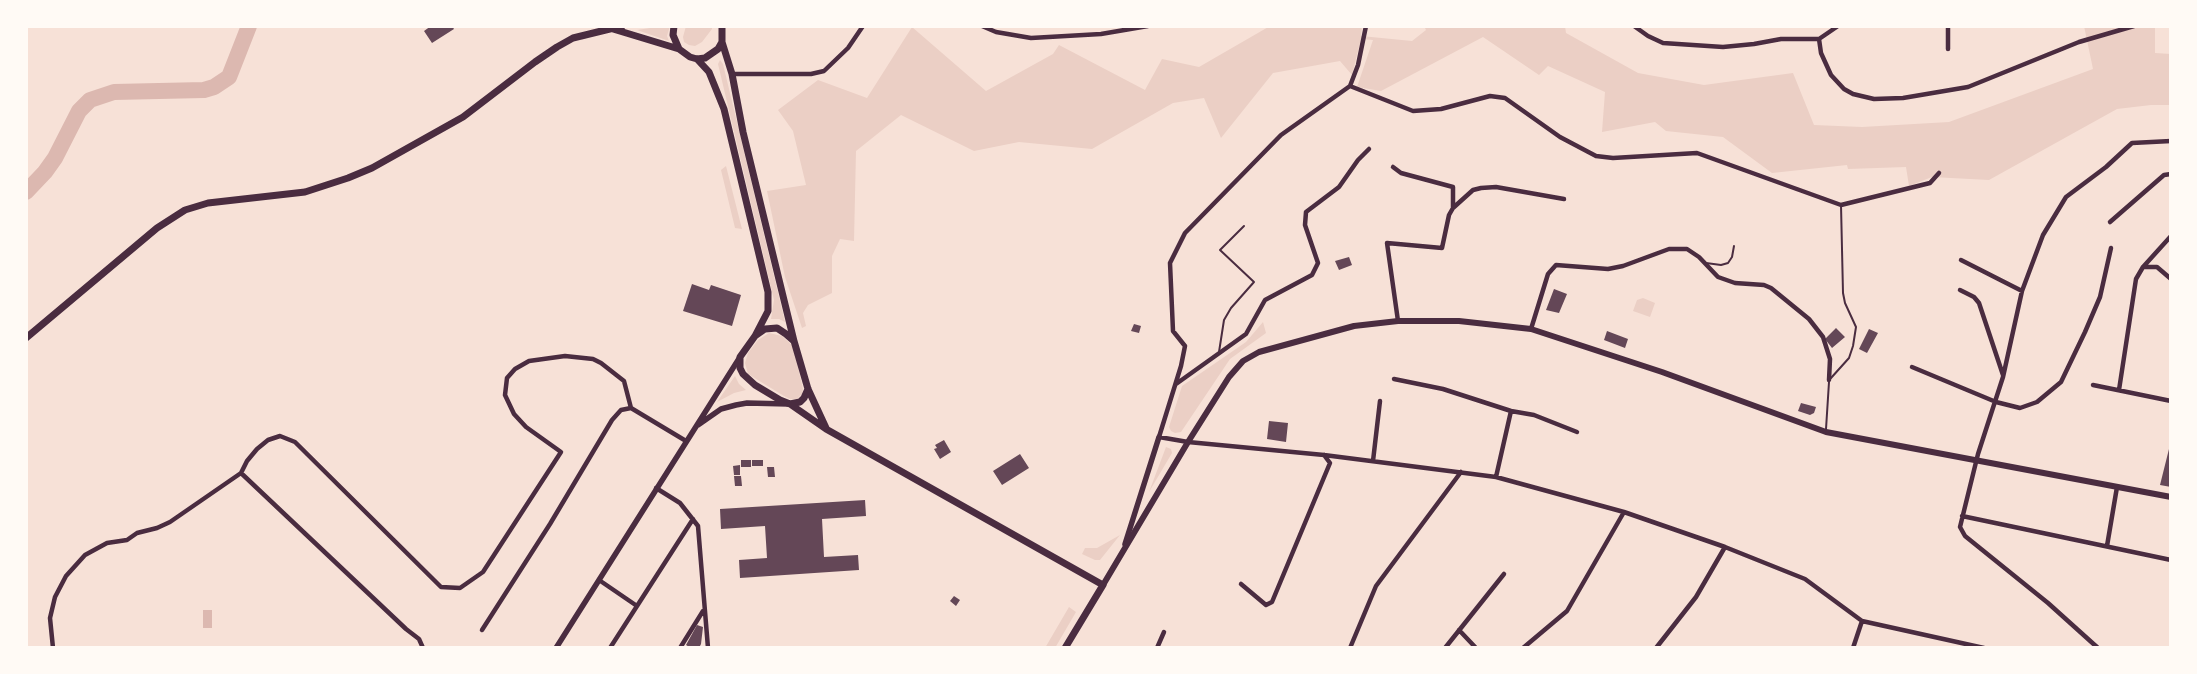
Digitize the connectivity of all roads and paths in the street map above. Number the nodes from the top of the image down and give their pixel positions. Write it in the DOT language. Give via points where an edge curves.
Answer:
graph roads {
  1 [pos="622,26"];
  2 [pos="674,26"];
  3 [pos="722,26"];
  4 [pos="863,26"];
  5 [pos="982,26"];
  6 [pos="1148,26"];
  7 [pos="1366,26"];
  8 [pos="1634,26"];
  9 [pos="1838,26"];
  10 [pos="1948,26"];
  11 [pos="2134,26"];
  12 [pos="613,28"];
  13 [pos="1819,39"];
  14 [pos="722,42"];
  15 [pos="679,49"];
  16 [pos="1948,49"];
  17 [pos="697,58"];
  18 [pos="732,74"];
  19 [pos="1350,86"];
  20 [pos="2171,141"];
  21 [pos="1369,149"];
  22 [pos="1393,167"];
  23 [pos="1939,173"];
  24 [pos="2171,174"];
  25 [pos="1564,199"];
  26 [pos="1841,205"];
  27 [pos="1452,208"];
  28 [pos="2110,222"];
  29 [pos="1244,226"];
  30 [pos="2171,236"];
  31 [pos="1734,246"];
  32 [pos="2111,248"];
  33 [pos="1961,260"];
  34 [pos="1704,263"];
  35 [pos="2143,267"];
  36 [pos="2171,279"];
  37 [pos="1960,290"];
  38 [pos="2022,290"];
  39 [pos="1398,321"];
  40 [pos="1531,329"];
  41 [pos="755,336"];
  42 [pos="26,338"];
  43 [pos="794,341"];
  44 [pos="1219,354"];
  45 [pos="740,357"];
  46 [pos="1912,367"];
  47 [pos="2003,377"];
  48 [pos="1394,379"];
  49 [pos="1829,380"];
  50 [pos="1176,384"];
  51 [pos="2093,385"];
  52 [pos="808,389"];
  53 [pos="2119,390"];
  54 [pos="2171,400"];
  55 [pos="1380,401"];
  56 [pos="1996,402"];
  57 [pos="790,404"];
  58 [pos="631,408"];
  59 [pos="1511,411"];
  60 [pos="694,428"];
  61 [pos="826,429"];
  62 [pos="1577,432"];
  63 [pos="1826,432"];
  64 [pos="1159,437"];
  65 [pos="686,441"];
  66 [pos="1188,442"];
  67 [pos="1324,455"];
  68 [pos="1373,461"];
  69 [pos="1976,462"];
  70 [pos="1461,472"];
  71 [pos="241,473"];
  72 [pos="1496,477"];
  73 [pos="656,488"];
  74 [pos="2117,488"];
  75 [pos="2171,497"];
  76 [pos="1624,512"];
  77 [pos="1962,516"];
  78 [pos="693,519"];
  79 [pos="2107,546"];
  80 [pos="1725,547"];
  81 [pos="1122,555"];
  82 [pos="2171,560"];
  83 [pos="1504,574"];
  84 [pos="599,580"];
  85 [pos="1100,583"];
  86 [pos="1241,584"];
  87 [pos="637,606"];
  88 [pos="704,610"];
  89 [pos="1862,621"];
  90 [pos="482,630"];
  91 [pos="1460,630"];
  92 [pos="1164,632"];
  93 [pos="53,648"];
  94 [pos="422,648"];
  95 [pos="556,648"];
  96 [pos="610,648"];
  97 [pos="680,648"];
  98 [pos="708,648"];
  99 [pos="1065,648"];
  100 [pos="1157,648"];
  101 [pos="1350,648"];
  102 [pos="1445,648"];
  103 [pos="1476,648"];
  104 [pos="1523,648"];
  105 [pos="1656,648"];
  106 [pos="1853,648"];
  107 [pos="1984,648"];
  108 [pos="2098,648"];
  1 -- 12 [label="main road"];
  2 -- 15 [label="main road" via="673,35"];
  3 -- 14 [label="main road"];
  4 -- 18 [label="street" via="848,48 824,71 811,74"];
  5 -- 6 [label="street" via="1031,38 1101,34"];
  7 -- 19 [label="street"];
  8 -- 13 [label="street" via="1663,43 1699,46 1746,45 1782,38"];
  9 -- 13 [label="street"];
  10 -- 16 [label="street"];
  11 -- 13 [label="street" via="2079,42 1968,87 1903,98 1874,99 1844,89 1831,75 1820,53"];
  12 -- 15 [label="main road"];
  12 -- 42 [label="main road" via="573,38 557,47 463,117 372,168 305,192 208,203 185,210 157,228"];
  14 -- 17 [label="main road" via="712,54"];
  14 -- 18 [label="main road"];
  15 -- 17 [label="main road"];
  17 -- 41 [label="main road" via="709,72 724,109 768,292 768,310"];
  18 -- 43 [label="main road"];
  19 -- 26 [label="street" via="1414,111 1432,110 1490,96 1505,98 1560,137 1596,156 1613,158 1697,153"];
  19 -- 50 [label="street" via="1281,135 1185,233 1170,262 1173,331 1185,346"];
  20 -- 38 [label="street" via="2132,143 2066,197 2043,235"];
  21 -- 44 [label="street" via="1339,187 1306,212 1304,225 1318,263 1312,275 1265,300 1246,334"];
  22 -- 27 [label="street" via="1401,173 1453,187"];
  23 -- 26 [label="street" via="1930,184"];
  24 -- 28 [label="street" via="2164,175"];
  25 -- 27 [label="street" via="1496,187 1481,188 1473,190"];
  26 -- 49 [label="lane" via="1843,293 1856,326 1849,358"];
  27 -- 39 [label="street" via="1442,248 1387,243"];
  29 -- 44 [label="lane" via="1220,250 1254,282 1224,320"];
  30 -- 35 [label="street"];
  31 -- 34 [label="lane" via="1728,263"];
  32 -- 56 [label="street" via="2100,297 2061,382 2037,402 2020,408"];
  33 -- 38 [label="street"];
  34 -- 40 [label="street" via="1693,252 1678,248 1608,269 1556,265 1548,274"];
  34 -- 49 [label="street" via="1718,277 1772,288 1809,319 1823,337 1830,359"];
  35 -- 36 [label="street" via="2157,267"];
  35 -- 53 [label="street" via="2133,292"];
  37 -- 47 [label="street" via="1979,303"];
  38 -- 47 [label="street"];
  39 -- 40 [label="main road" via="1459,321"];
  39 -- 66 [label="main road" via="1354,326 1259,352 1243,361 1229,377"];
  40 -- 63 [label="main road" via="1662,372"];
  41 -- 43 [label="main road" via="765,329 777,328"];
  41 -- 45 [label="main road"];
  43 -- 52 [label="main road"];
  44 -- 50 [label="street"];
  45 -- 57 [label="main road" via="740,368 748,379"];
  45 -- 60 [label="street"];
  46 -- 56 [label="street"];
  47 -- 56 [label="street"];
  48 -- 59 [label="street"];
  49 -- 63 [label="lane"];
  50 -- 64 [label="street"];
  51 -- 53 [label="street"];
  52 -- 57 [label="main road" via="800,402"];
  52 -- 61 [label="main road"];
  53 -- 54 [label="street"];
  55 -- 68 [label="street"];
  56 -- 69 [label="street"];
  57 -- 60 [label="street" via="747,402 721,409"];
  57 -- 61 [label="main road"];
  58 -- 65 [label="street"];
  58 -- 71 [label="street" via="624,381 589,358 565,356 529,361 515,369 507,378 505,395 514,414 526,427 561,452 483,572 460,588 441,587 295,442 280,436 268,440 250,456"];
  58 -- 90 [label="street" via="621,410 612,420"];
  59 -- 62 [label="street" via="1534,415"];
  59 -- 72 [label="street"];
  60 -- 65 [label="street"];
  61 -- 85 [label="main road"];
  63 -- 69 [label="main road"];
  64 -- 66 [label="street"];
  64 -- 81 [label="street"];
  65 -- 73 [label="street"];
  66 -- 67 [label="street"];
  66 -- 81 [label="main road"];
  67 -- 68 [label="street"];
  67 -- 86 [label="street" via="1330,463 1272,602 1266,605"];
  68 -- 70 [label="street"];
  69 -- 74 [label="main road"];
  69 -- 77 [label="street"];
  70 -- 72 [label="street"];
  70 -- 101 [label="street" via="1376,586"];
  71 -- 93 [label="street" via="170,522 137,532 128,540 107,543 85,556 66,576 55,597 50,618"];
  71 -- 94 [label="street" via="419,639"];
  72 -- 76 [label="street"];
  73 -- 78 [label="street" via="680,503"];
  73 -- 84 [label="street"];
  74 -- 75 [label="main road"];
  74 -- 79 [label="street"];
  76 -- 80 [label="street"];
  76 -- 104 [label="street" via="1567,611"];
  77 -- 79 [label="street"];
  77 -- 108 [label="street" via="1960,527 1966,536"];
  78 -- 87 [label="street"];
  78 -- 88 [label="street" via="698,526"];
  79 -- 82 [label="street"];
  80 -- 89 [label="street" via="1805,580"];
  80 -- 105 [label="street" via="1692,603"];
  81 -- 85 [label="main road" via="1108,578"];
  83 -- 91 [label="street"];
  84 -- 87 [label="street"];
  84 -- 95 [label="street"];
  85 -- 99 [label="main road" via="1099,592"];
  87 -- 96 [label="street"];
  88 -- 97 [label="street"];
  88 -- 98 [label="street"];
  89 -- 106 [label="street"];
  89 -- 107 [label="street"];
  91 -- 102 [label="street"];
  91 -- 103 [label="street"];
  92 -- 100 [label="street"];
}
